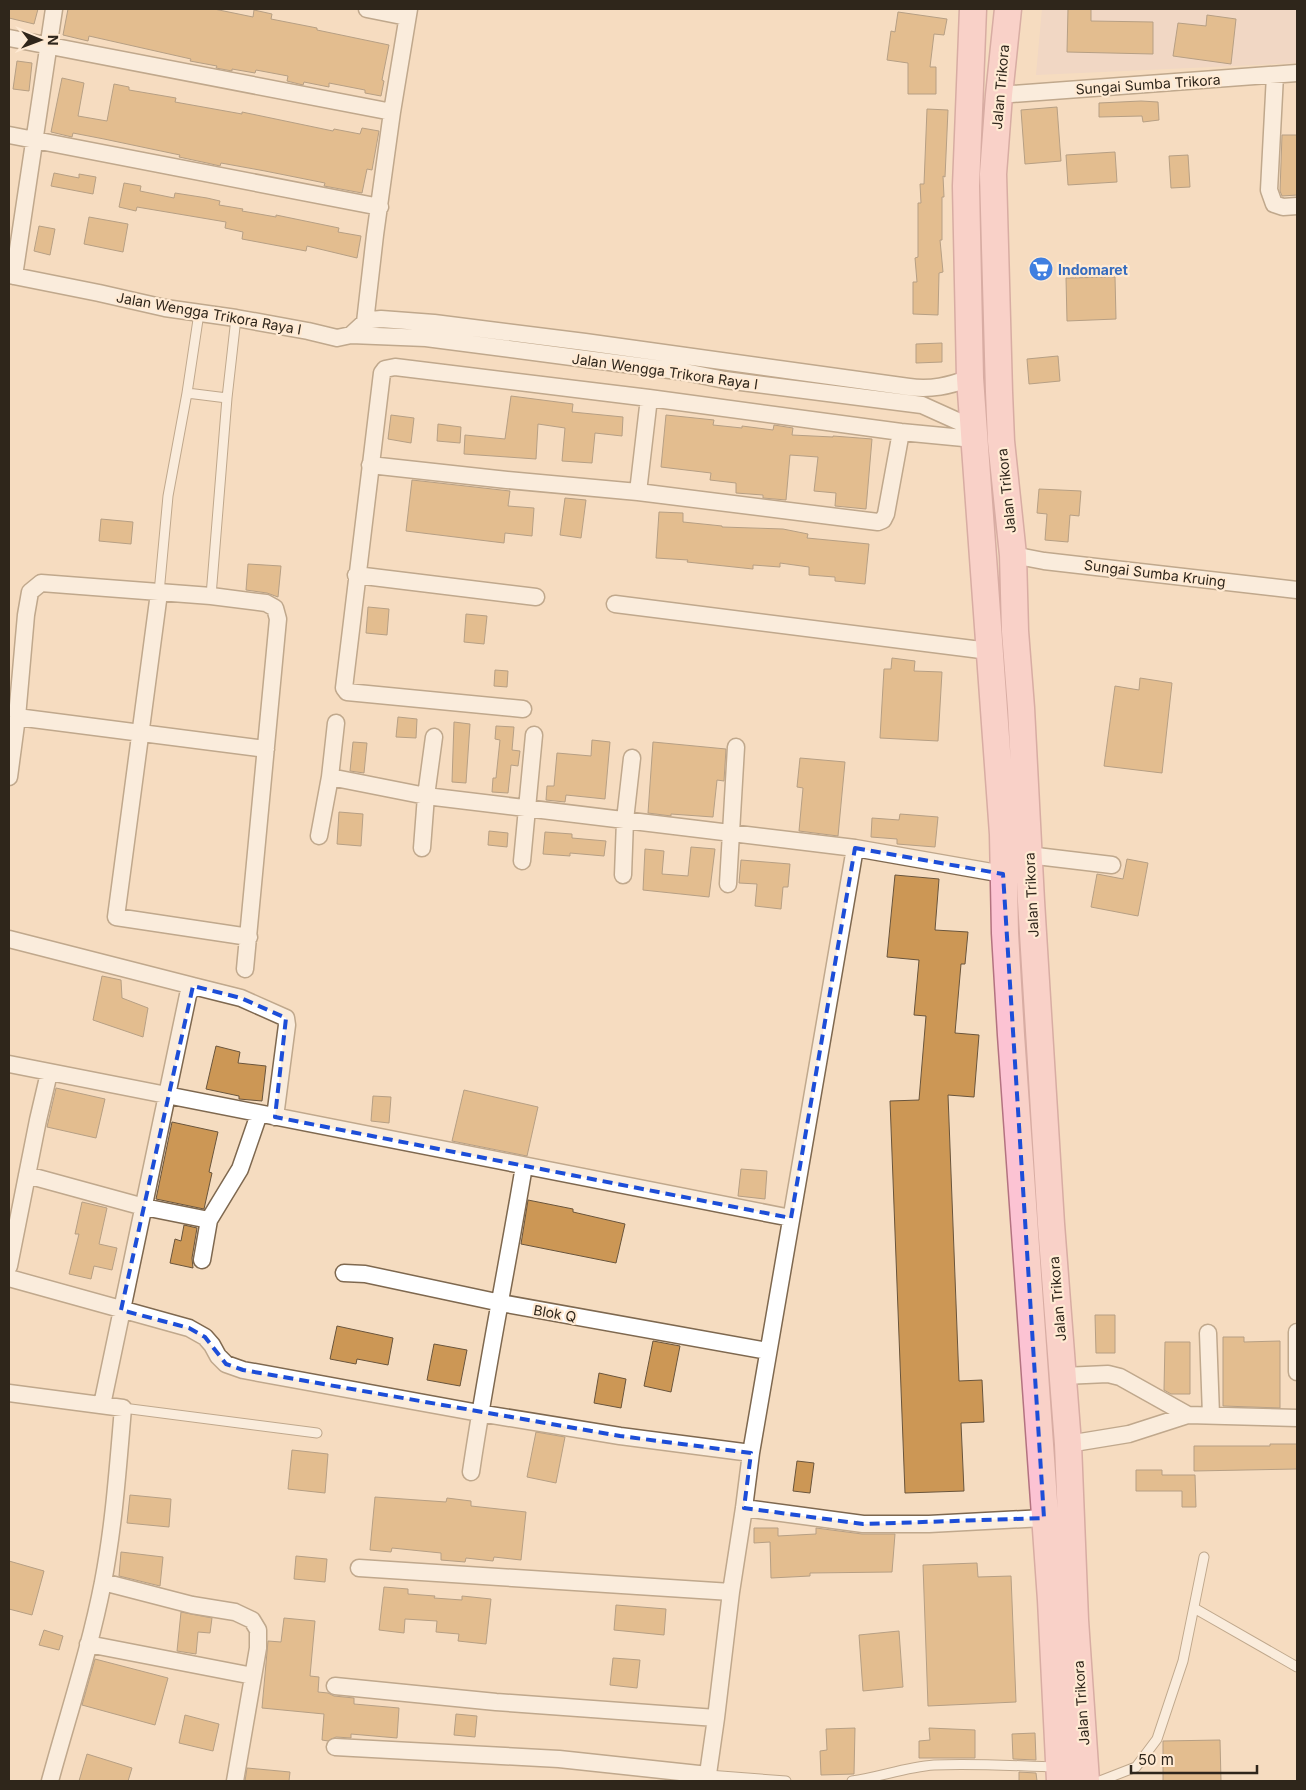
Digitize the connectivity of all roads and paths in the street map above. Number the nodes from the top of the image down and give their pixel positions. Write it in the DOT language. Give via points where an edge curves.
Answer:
graph roads {
  1 [pos="54,9"];
  2 [pos="366,9"];
  3 [pos="973,9"];
  4 [pos="1008,9"];
  5 [pos="408,13"];
  6 [pos="9,38"];
  7 [pos="48,46"];
  8 [pos="1297,73"];
  9 [pos="1275,75"];
  10 [pos="999,95"];
  11 [pos="392,112"];
  12 [pos="9,135"];
  13 [pos="35,140"];
  14 [pos="1297,206"];
  15 [pos="380,207"];
  16 [pos="11,276"];
  17 [pos="199,313"];
  18 [pos="236,318"];
  19 [pos="360,331"];
  20 [pos="970,378"];
  21 [pos="187,393"];
  22 [pos="923,397"];
  23 [pos="227,398"];
  24 [pos="649,398"];
  25 [pos="901,432"];
  26 [pos="974,434"];
  27 [pos="370,465"];
  28 [pos="638,492"];
  29 [pos="1013,555"];
  30 [pos="356,575"];
  31 [pos="1297,590"];
  32 [pos="158,593"];
  33 [pos="210,596"];
  34 [pos="536,597"];
  35 [pos="615,604"];
  36 [pos="989,651"];
  37 [pos="523,709"];
  38 [pos="17,716"];
  39 [pos="336,723"];
  40 [pos="140,733"];
  41 [pos="534,734"];
  42 [pos="434,737"];
  43 [pos="736,747"];
  44 [pos="266,749"];
  45 [pos="632,758"];
  46 [pos="9,777"];
  47 [pos="330,777"];
  48 [pos="426,796"];
  49 [pos="528,808"];
  50 [pos="625,820"];
  51 [pos="732,833"];
  52 [pos="319,836"];
  53 [pos="422,848"];
  54 [pos="855,848"];
  55 [pos="1028,855"];
  56 [pos="522,861"];
  57 [pos="1112,865"];
  58 [pos="1003,874"];
  59 [pos="623,875"];
  60 [pos="728,884"];
  61 [pos="249,936"];
  62 [pos="9,939"];
  63 [pos="246,969"];
  64 [pos="193,986"];
  65 [pos="9,1064"];
  66 [pos="49,1073"];
  67 [pos="167,1096"];
  68 [pos="267,1115"];
  69 [pos="524,1166"];
  70 [pos="27,1175"];
  71 [pos="144,1207"];
  72 [pos="791,1218"];
  73 [pos="209,1220"];
  74 [pos="202,1260"];
  75 [pos="9,1266"];
  76 [pos="344,1273"];
  77 [pos="1055,1276"];
  78 [pos="9,1278"];
  79 [pos="1029,1284"];
  80 [pos="501,1303"];
  81 [pos="121,1310"];
  82 [pos="1296,1332"];
  83 [pos="1208,1333"];
  84 [pos="1060,1339"];
  85 [pos="1032,1345"];
  86 [pos="767,1351"];
  87 [pos="1297,1372"];
  88 [pos="1063,1376"];
  89 [pos="9,1393"];
  90 [pos="102,1405"];
  91 [pos="123,1408"];
  92 [pos="480,1414"];
  93 [pos="1188,1415"];
  94 [pos="1211,1415"];
  95 [pos="1297,1418"];
  96 [pos="316,1433"];
  97 [pos="1068,1444"];
  98 [pos="751,1453"];
  99 [pos="471,1472"];
  100 [pos="744,1508"];
  101 [pos="1044,1518"];
  102 [pos="1204,1557"];
  103 [pos="359,1568"];
  104 [pos="103,1582"];
  105 [pos="731,1592"];
  106 [pos="1194,1608"];
  107 [pos="88,1644"];
  108 [pos="1297,1667"];
  109 [pos="253,1676"];
  110 [pos="335,1686"];
  111 [pos="716,1718"];
  112 [pos="335,1747"];
  113 [pos="1060,1774"];
  114 [pos="707,1778"];
  115 [pos="50,1781"];
  116 [pos="235,1781"];
  117 [pos="786,1781"];
  118 [pos="852,1781"];
  119 [pos="1086,1781"];
  120 [pos="1100,1781"];
  1 -- 7 [label="street"];
  2 -- 5 [label="street"];
  3 -- 20 [label="main road, Jalan Trikora" via="966,186"];
  4 -- 10 [label="main road, Jalan Trikora"];
  5 -- 11 [label="street"];
  6 -- 7 [label="street"];
  7 -- 11 [label="street"];
  7 -- 13 [label="street"];
  8 -- 9 [label="street, Sungai Sumba Trikora"];
  9 -- 10 [label="street, Sungai Sumba Trikora"];
  9 -- 14 [label="street" via="1269,190 1274,204"];
  10 -- 29 [label="main road, Jalan Trikora" via="993,174 999,392"];
  11 -- 15 [label="street"];
  12 -- 13 [label="street"];
  13 -- 15 [label="street"];
  13 -- 16 [label="street"];
  15 -- 19 [label="street"];
  16 -- 17 [label="street, Jalan Wengga Trikora Raya I"];
  17 -- 18 [label="street, Jalan Wengga Trikora Raya I"];
  17 -- 21 [label="lane"];
  18 -- 19 [label="street, Jalan Wengga Trikora Raya I" via="337,338"];
  18 -- 23 [label="lane"];
  19 -- 22 [label="street, Jalan Wengga Trikora Raya I" via="685,372 725,380"];
  20 -- 22 [label="street, Jalan Wengga Trikora Raya I"];
  20 -- 26 [label="main road, Jalan Trikora"];
  21 -- 23 [label="lane"];
  21 -- 32 [label="lane" via="168,496"];
  22 -- 26 [label="street, Jalan Wengga Trikora Raya I"];
  23 -- 33 [label="lane"];
  24 -- 25 [label="street"];
  24 -- 27 [label="street" via="390,367 382,373"];
  24 -- 28 [label="street"];
  25 -- 26 [label="street"];
  25 -- 28 [label="street" via="886,514 878,522"];
  26 -- 36 [label="main road, Jalan Trikora"];
  27 -- 28 [label="street"];
  27 -- 30 [label="street"];
  29 -- 31 [label="street, Sungai Sumba Kruing"];
  29 -- 55 [label="main road, Jalan Trikora"];
  30 -- 34 [label="street"];
  30 -- 37 [label="street" via="344,688 347,692"];
  32 -- 33 [label="street"];
  32 -- 38 [label="street" via="41,583 30,592"];
  32 -- 40 [label="street"];
  33 -- 44 [label="street" via="266,603 275,608 278,619"];
  35 -- 36 [label="street"];
  36 -- 58 [label="main road, Jalan Trikora" via="1003,834"];
  38 -- 40 [label="street"];
  38 -- 46 [label="street"];
  39 -- 47 [label="street"];
  40 -- 44 [label="street"];
  40 -- 61 [label="street" via="116,917"];
  41 -- 49 [label="street"];
  42 -- 48 [label="street"];
  43 -- 51 [label="street"];
  44 -- 61 [label="street"];
  45 -- 50 [label="street"];
  47 -- 48 [label="street"];
  47 -- 52 [label="street"];
  48 -- 49 [label="street"];
  48 -- 53 [label="street"];
  49 -- 50 [label="street"];
  49 -- 56 [label="street"];
  50 -- 51 [label="street"];
  50 -- 59 [label="street"];
  51 -- 54 [label="street"];
  51 -- 60 [label="street"];
  54 -- 58 [label="street"];
  54 -- 72 [label="street"];
  55 -- 57 [label="street"];
  55 -- 77 [label="main road, Jalan Trikora"];
  58 -- 79 [label="main road, Jalan Trikora"];
  61 -- 63 [label="street"];
  62 -- 64 [label="street"];
  64 -- 67 [label="street" via="188,995"];
  64 -- 68 [label="street" via="241,998 286,1018"];
  65 -- 66 [label="street"];
  66 -- 67 [label="street"];
  66 -- 70 [label="street"];
  67 -- 68 [label="street"];
  67 -- 71 [label="street"];
  68 -- 69 [label="street"];
  68 -- 73 [label="street"];
  69 -- 72 [label="street"];
  69 -- 80 [label="street"];
  70 -- 71 [label="street"];
  70 -- 75 [label="street"];
  71 -- 73 [label="street"];
  71 -- 81 [label="street"];
  72 -- 86 [label="street"];
  73 -- 74 [label="street"];
  76 -- 80 [label="street, Blok Q" via="366,1274"];
  77 -- 79 [label="main road" via="1045,1287"];
  77 -- 84 [label="main road, Jalan Trikora"];
  78 -- 81 [label="street"];
  79 -- 85 [label="main road, Jalan Trikora"];
  80 -- 86 [label="street, Blok Q"];
  80 -- 92 [label="street"];
  81 -- 90 [label="street"];
  81 -- 92 [label="street" via="189,1328 206,1337 218,1356 234,1368"];
  82 -- 87 [label="street"];
  83 -- 94 [label="street"];
  84 -- 85 [label="main road" via="1046,1336"];
  84 -- 88 [label="main road, Jalan Trikora"];
  85 -- 101 [label="main road, Jalan Trikora"];
  86 -- 98 [label="street"];
  88 -- 93 [label="street" via="1108,1374 1120,1377"];
  88 -- 97 [label="main road, Jalan Trikora"];
  89 -- 90 [label="street"];
  90 -- 91 [label="street"];
  91 -- 96 [label="lane"];
  91 -- 104 [label="street"];
  92 -- 98 [label="street"];
  92 -- 99 [label="street"];
  93 -- 94 [label="street"];
  93 -- 97 [label="street" via="1129,1434"];
  94 -- 95 [label="street"];
  97 -- 119 [label="main road, Jalan Trikora"];
  98 -- 100 [label="street"];
  100 -- 101 [label="street" via="863,1524"];
  100 -- 105 [label="street"];
  101 -- 113 [label="main road, Jalan Trikora"];
  102 -- 106 [label="lane"];
  103 -- 105 [label="street"];
  104 -- 107 [label="street"];
  104 -- 109 [label="street" via="192,1605 235,1612 252,1620 258,1630"];
  105 -- 111 [label="street"];
  106 -- 108 [label="lane"];
  106 -- 120 [label="lane" via="1183,1661 1157,1739 1136,1767"];
  107 -- 109 [label="street"];
  107 -- 115 [label="street"];
  109 -- 116 [label="street"];
  110 -- 111 [label="street"];
  111 -- 114 [label="street"];
  112 -- 114 [label="street" via="559,1759"];
  113 -- 118 [label="lane" via="934,1765"];
  114 -- 117 [label="lane"];
}
